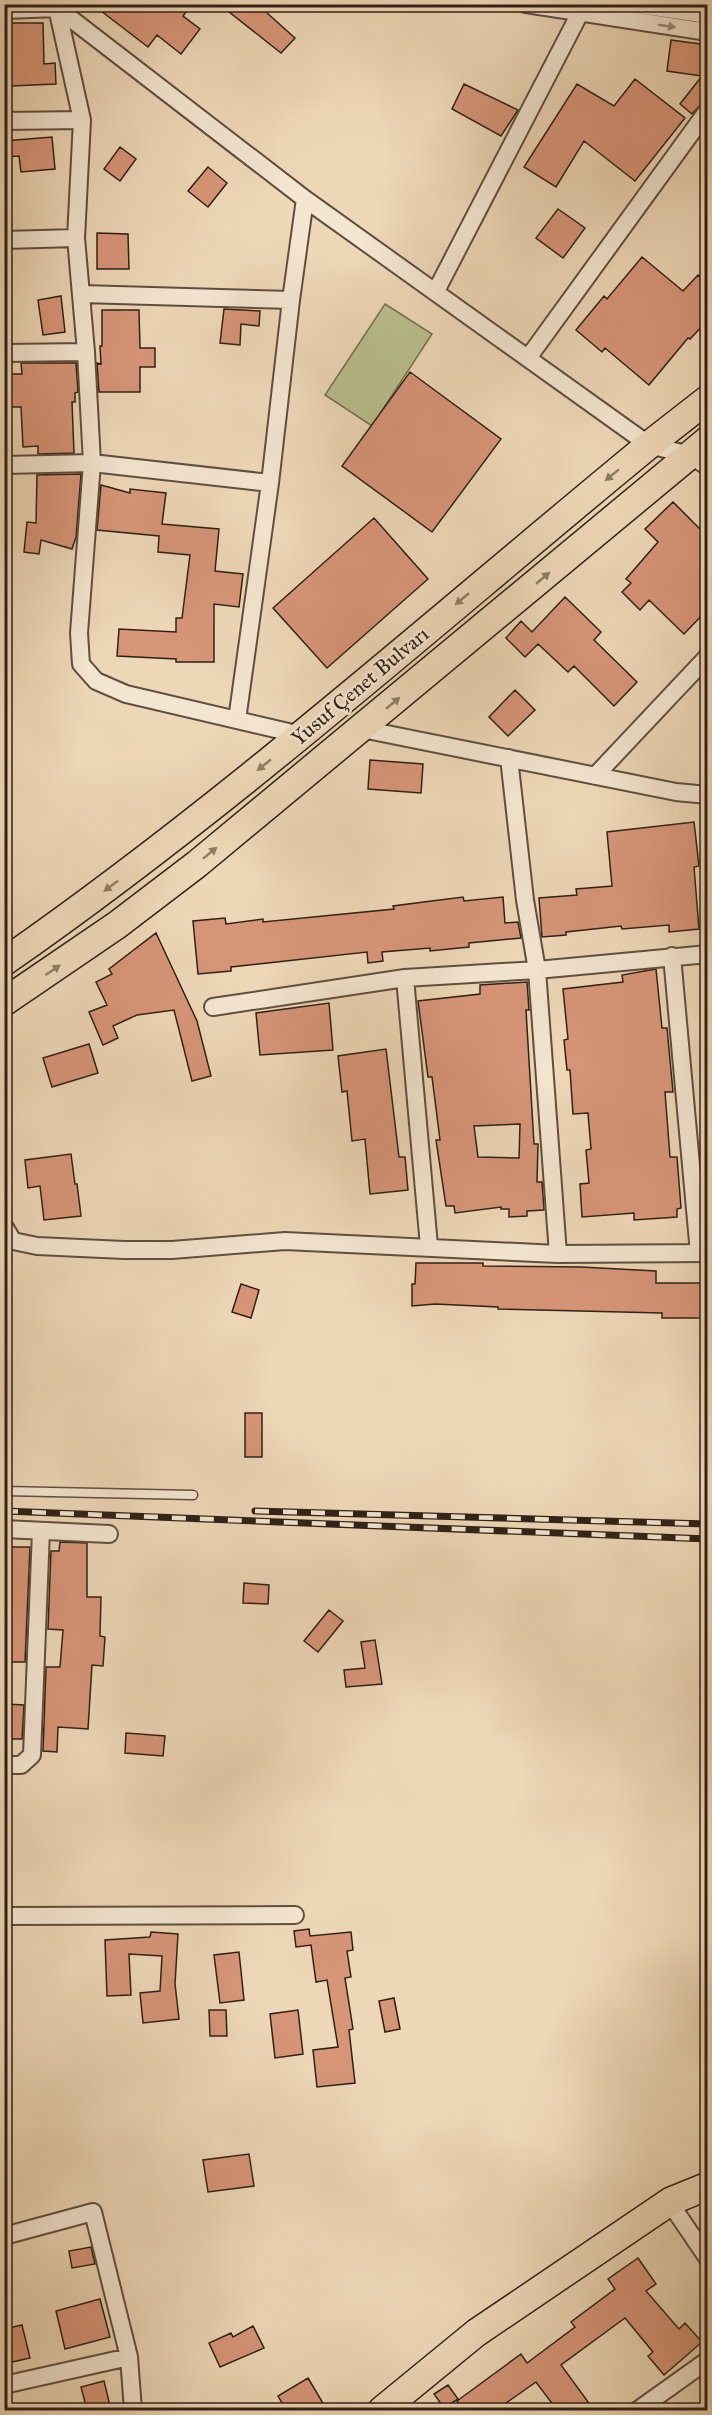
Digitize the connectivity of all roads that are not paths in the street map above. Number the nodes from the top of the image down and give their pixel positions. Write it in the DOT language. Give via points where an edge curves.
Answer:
graph roads {
  1 [pos="526,4"];
  2 [pos="633,4"];
  3 [pos="56,6"];
  4 [pos="4,10"];
  5 [pos="580,13"];
  6 [pos="708,15"];
  7 [pos="708,32"];
  8 [pos="708,110"];
  9 [pos="82,120"];
  10 [pos="4,121"];
  11 [pos="305,199"];
  12 [pos="76,238"];
  13 [pos="4,240"];
  14 [pos="436,291"];
  15 [pos="82,294"];
  16 [pos="291,300"];
  17 [pos="87,352"];
  18 [pos="4,353"];
  19 [pos="528,358"];
  20 [pos="708,399"];
  21 [pos="649,445"];
  22 [pos="702,454"];
  23 [pos="92,463"];
  24 [pos="4,465"];
  25 [pos="270,483"];
  26 [pos="708,656"];
  27 [pos="237,720"];
  28 [pos="362,729"];
  29 [pos="301,735"];
  30 [pos="510,758"];
  31 [pos="595,776"];
  32 [pos="708,795"];
  33 [pos="708,954"];
  34 [pos="672,956"];
  35 [pos="4,962"];
  36 [pos="537,970"];
  37 [pos="405,978"];
  38 [pos="4,1002"];
  39 [pos="213,1006"];
  40 [pos="4,1226"];
  41 [pos="9,1242"];
  42 [pos="429,1246"];
  43 [pos="703,1253"];
  44 [pos="558,1254"];
  45 [pos="4,1491"];
  46 [pos="193,1495"];
  47 [pos="4,1529"];
  48 [pos="41,1531"];
  49 [pos="109,1534"];
  50 [pos="4,1765"];
  51 [pos="4,1916"];
  52 [pos="295,1916"];
  53 [pos="708,2186"];
  54 [pos="708,2192"];
  55 [pos="674,2209"];
  56 [pos="4,2236"];
  57 [pos="708,2259"];
  58 [pos="129,2357"];
  59 [pos="708,2360"];
  60 [pos="4,2385"];
  61 [pos="133,2410"];
  62 [pos="382,2410"];
  63 [pos="391,2410"];
  64 [pos="638,2410"];
  1 -- 5 [label="street"];
  2 -- 6 [label="street"];
  3 -- 4 [label="street"];
  3 -- 9 [label="street"];
  3 -- 11 [label="street"];
  5 -- 7 [label="street, one-way"];
  5 -- 14 [label="street"];
  8 -- 19 [label="street"];
  9 -- 10 [label="street"];
  9 -- 12 [label="street"];
  11 -- 14 [label="street"];
  11 -- 16 [label="street"];
  12 -- 13 [label="street"];
  12 -- 15 [label="street"];
  14 -- 19 [label="street"];
  15 -- 16 [label="street"];
  15 -- 17 [label="street"];
  16 -- 25 [label="street"];
  17 -- 18 [label="street"];
  17 -- 23 [label="street"];
  19 -- 21 [label="street"];
  20 -- 21 [label="highway, Yusuf Çenet Bulvarı"];
  21 -- 22 [label="street"];
  21 -- 29 [label="highway, Yusuf Çenet Bulvarı, one-way"];
  28 -- 22 [label="highway, Yusuf Çenet Bulvarı, one-way"];
  23 -- 24 [label="street"];
  23 -- 25 [label="street"];
  23 -- 27 [label="street" via="79,633 81,664 96,681 126,694"];
  25 -- 27 [label="street"];
  26 -- 31 [label="street"];
  27 -- 29 [label="street"];
  28 -- 30 [label="street"];
  38 -- 28 [label="highway, Yusuf Çenet Bulvarı, one-way" via="151,900"];
  29 -- 35 [label="highway, Yusuf Çenet Bulvarı, one-way" via="100,894"];
  30 -- 31 [label="street"];
  30 -- 36 [label="street" via="525,900"];
  31 -- 32 [label="street"];
  33 -- 34 [label="street"];
  34 -- 36 [label="street"];
  34 -- 43 [label="street"];
  36 -- 37 [label="street"];
  36 -- 44 [label="street"];
  37 -- 39 [label="street"];
  37 -- 42 [label="street"];
  40 -- 41 [label="street"];
  41 -- 42 [label="street" via="133,1250 285,1241"];
  42 -- 44 [label="street"];
  43 -- 44 [label="street"];
  45 -- 46 [label="lane"];
  47 -- 48 [label="street"];
  48 -- 49 [label="street"];
  48 -- 50 [label="street" via="33,1755 21,1765"];
  51 -- 52 [label="street"];
  53 -- 62 [label="highway" via="671,2201 476,2333"];
  54 -- 55 [label="highway"];
  55 -- 57 [label="street"];
  55 -- 63 [label="highway" via="480,2338"];
  56 -- 58 [label="street" via="93,2212"];
  58 -- 60 [label="street"];
  58 -- 61 [label="street"];
  59 -- 64 [label="street"];
}
